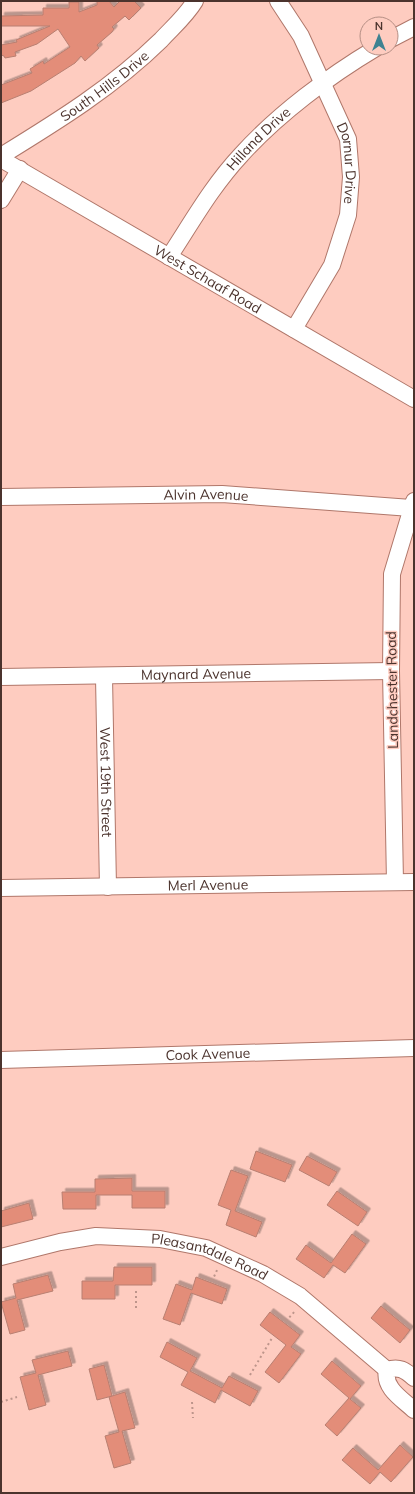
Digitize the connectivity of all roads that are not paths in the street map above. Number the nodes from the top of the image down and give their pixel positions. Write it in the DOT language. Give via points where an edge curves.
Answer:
graph roads {
  1 [pos="195,1"];
  2 [pos="278,1"];
  3 [pos="414,27"];
  4 [pos="399,35"];
  5 [pos="364,56"];
  6 [pos="322,85"];
  7 [pos="1,158"];
  8 [pos="20,169"];
  9 [pos="1,200"];
  10 [pos="169,257"];
  11 [pos="294,329"];
  12 [pos="414,399"];
  13 [pos="1,497"];
  14 [pos="413,505"];
  15 [pos="391,671"];
  16 [pos="1,677"];
  17 [pos="104,677"];
  18 [pos="396,882"];
  19 [pos="414,882"];
  20 [pos="108,887"];
  21 [pos="1,888"];
  22 [pos="414,1048"];
  23 [pos="1,1060"];
  24 [pos="1,1257"];
  25 [pos="387,1370"];
  26 [pos="414,1378"];
  27 [pos="414,1410"];
  1 -- 7 [label="street, South Hills Drive" via="187,14 140,61 98,94"];
  2 -- 6 [label="street, Dornur Drive" via="301,36"];
  3 -- 4 [label="street"];
  5 -- 6 [label="street, Hilland Drive"];
  6 -- 10 [label="street, Hilland Drive" via="278,119 240,155 212,190"];
  6 -- 11 [label="street, Dornur Drive" via="348,139 351,177 348,215 332,265"];
  7 -- 8 [label="street, West Schaaf Road"];
  8 -- 9 [label="street"];
  8 -- 10 [label="street, West Schaaf Road"];
  10 -- 11 [label="street, West Schaaf Road"];
  11 -- 12 [label="street, West Schaaf Road"];
  13 -- 14 [label="street, Alvin Avenue" via="222,494"];
  14 -- 15 [label="street, Landchester Road" via="392,574"];
  15 -- 17 [label="street, Maynard Avenue"];
  15 -- 18 [label="street, Landchester Road"];
  16 -- 17 [label="street, Maynard Avenue"];
  17 -- 20 [label="street, West 19th Street"];
  18 -- 19 [label="street, Merl Avenue"];
  18 -- 20 [label="street, Merl Avenue"];
  20 -- 21 [label="street, Merl Avenue"];
  22 -- 23 [label="street, Cook Avenue"];
  24 -- 25 [label="street, Pleasantdale Road" via="96,1236 160,1239 206,1248 263,1274 300,1296"];
  25 -- 26 [label="street" via="400,1368"];
  25 -- 27 [label="street" via="385,1376 391,1389"];
}
